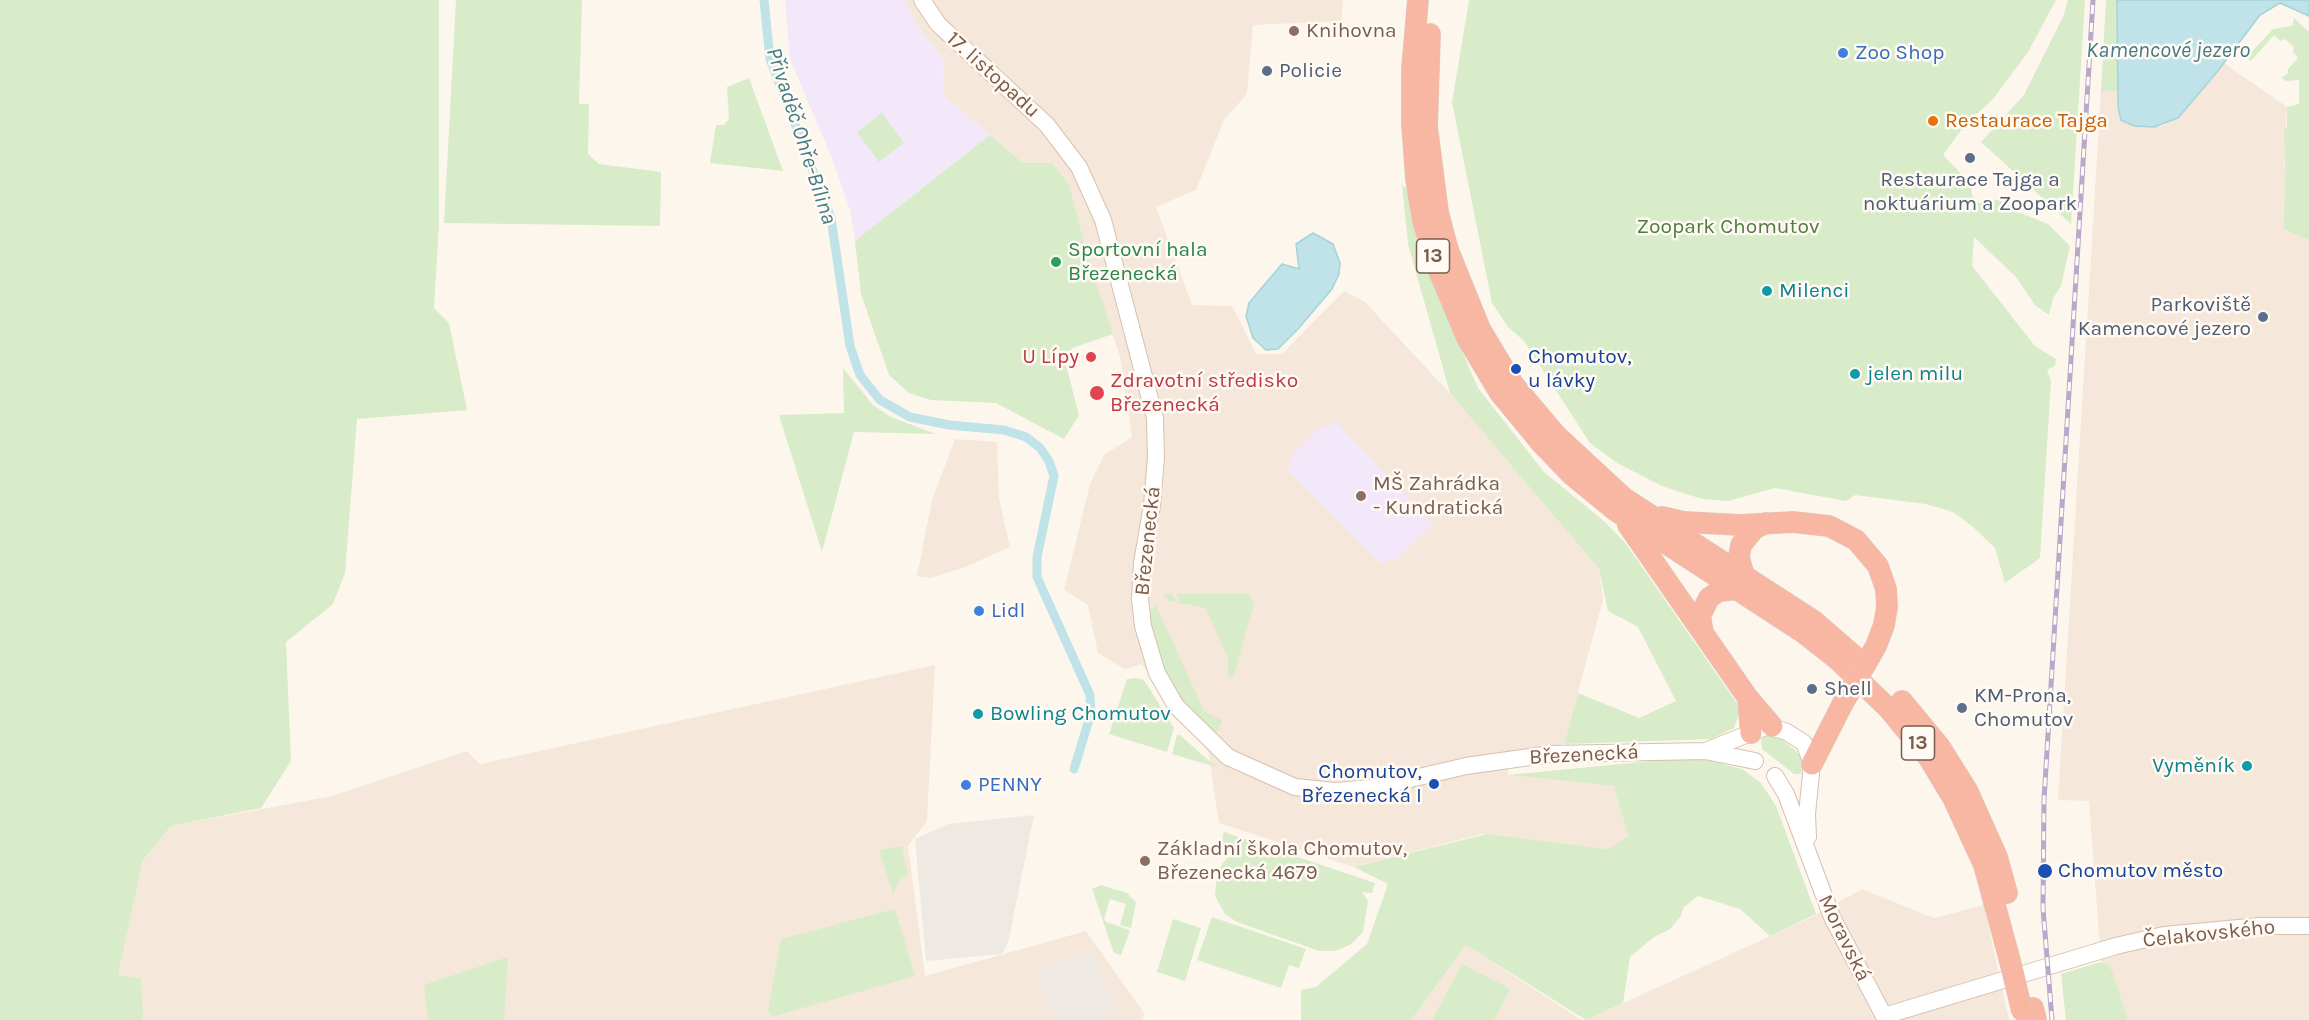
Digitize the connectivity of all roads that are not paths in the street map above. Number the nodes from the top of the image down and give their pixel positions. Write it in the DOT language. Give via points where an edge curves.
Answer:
graph roads {
  1 [pos="922,0"];
  2 [pos="1418,0"];
  3 [pos="1432,0"];
  4 [pos="1066,149"];
  5 [pos="1616,511"];
  6 [pos="1647,513"];
  7 [pos="1766,524"];
  8 [pos="1741,582"];
  9 [pos="1703,633"];
  10 [pos="1748,698"];
  11 [pos="1772,726"];
  12 [pos="1830,726"];
  13 [pos="1750,733"];
  14 [pos="1804,743"];
  15 [pos="1705,751"];
  16 [pos="1755,760"];
  17 [pos="1811,771"];
  18 [pos="1775,776"];
  19 [pos="1809,853"];
  20 [pos="2309,926"];
  21 [pos="2014,967"];
  22 [pos="2028,1015"];
  23 [pos="1885,1018"];
  1 -- 4 [label="street, 17. listopadu" via="938,24 1031,108"];
  2 -- 5 [label="highway, 13" via="1412,124 1420,200 1436,264 1467,338 1500,393 1572,475"];
  3 -- 6 [label="highway, 13" via="1427,127 1432,174 1448,250 1480,329 1513,384 1556,435 1624,498"];
  4 -- 15 [label="street, Březenecká" via="1079,167 1103,220 1155,418 1152,505 1142,563 1143,626 1157,673 1176,706 1198,729 1228,757 1274,779 1295,787 1335,791 1372,788 1466,766 1551,754"];
  5 -- 8 [label="highway, 13"];
  5 -- 9 [label="highway"];
  6 -- 7 [label="highway" via="1684,522"];
  6 -- 8 [label="highway, 13"];
  7 -- 8 [label="highway" via="1754,529 1742,545"];
  7 -- 12 [label="highway, bridge" via="1829,526 1856,540 1881,574 1887,607 1884,626"];
  8 -- 9 [label="highway" via="1719,591 1705,603 1700,622"];
  8 -- 21 [label="highway, 13" via="1837,659 1889,709 1929,758 1953,798 1984,865"];
  9 -- 10 [label="highway"];
  10 -- 11 [label="highway"];
  10 -- 13 [label="highway"];
  11 -- 13 [label="street"];
  11 -- 14 [label="street"];
  12 -- 14 [label="highway" via="1818,739"];
  12 -- 17 [label="highway"];
  13 -- 15 [label="street"];
  13 -- 16 [label="street" via="1748,744"];
  14 -- 17 [label="street"];
  15 -- 16 [label="street"];
  16 -- 18 [label="street"];
  17 -- 18 [label="street" via="1802,785 1794,786"];
  17 -- 19 [label="street" via="1806,813"];
  18 -- 19 [label="street"];
  19 -- 23 [label="street, Moravská" via="1832,917"];
  20 -- 21 [label="street, Čelakovského" via="2260,926 2164,935"];
  21 -- 22 [label="highway, 13, bridge"];
  21 -- 23 [label="street, Čelakovského"];
}
